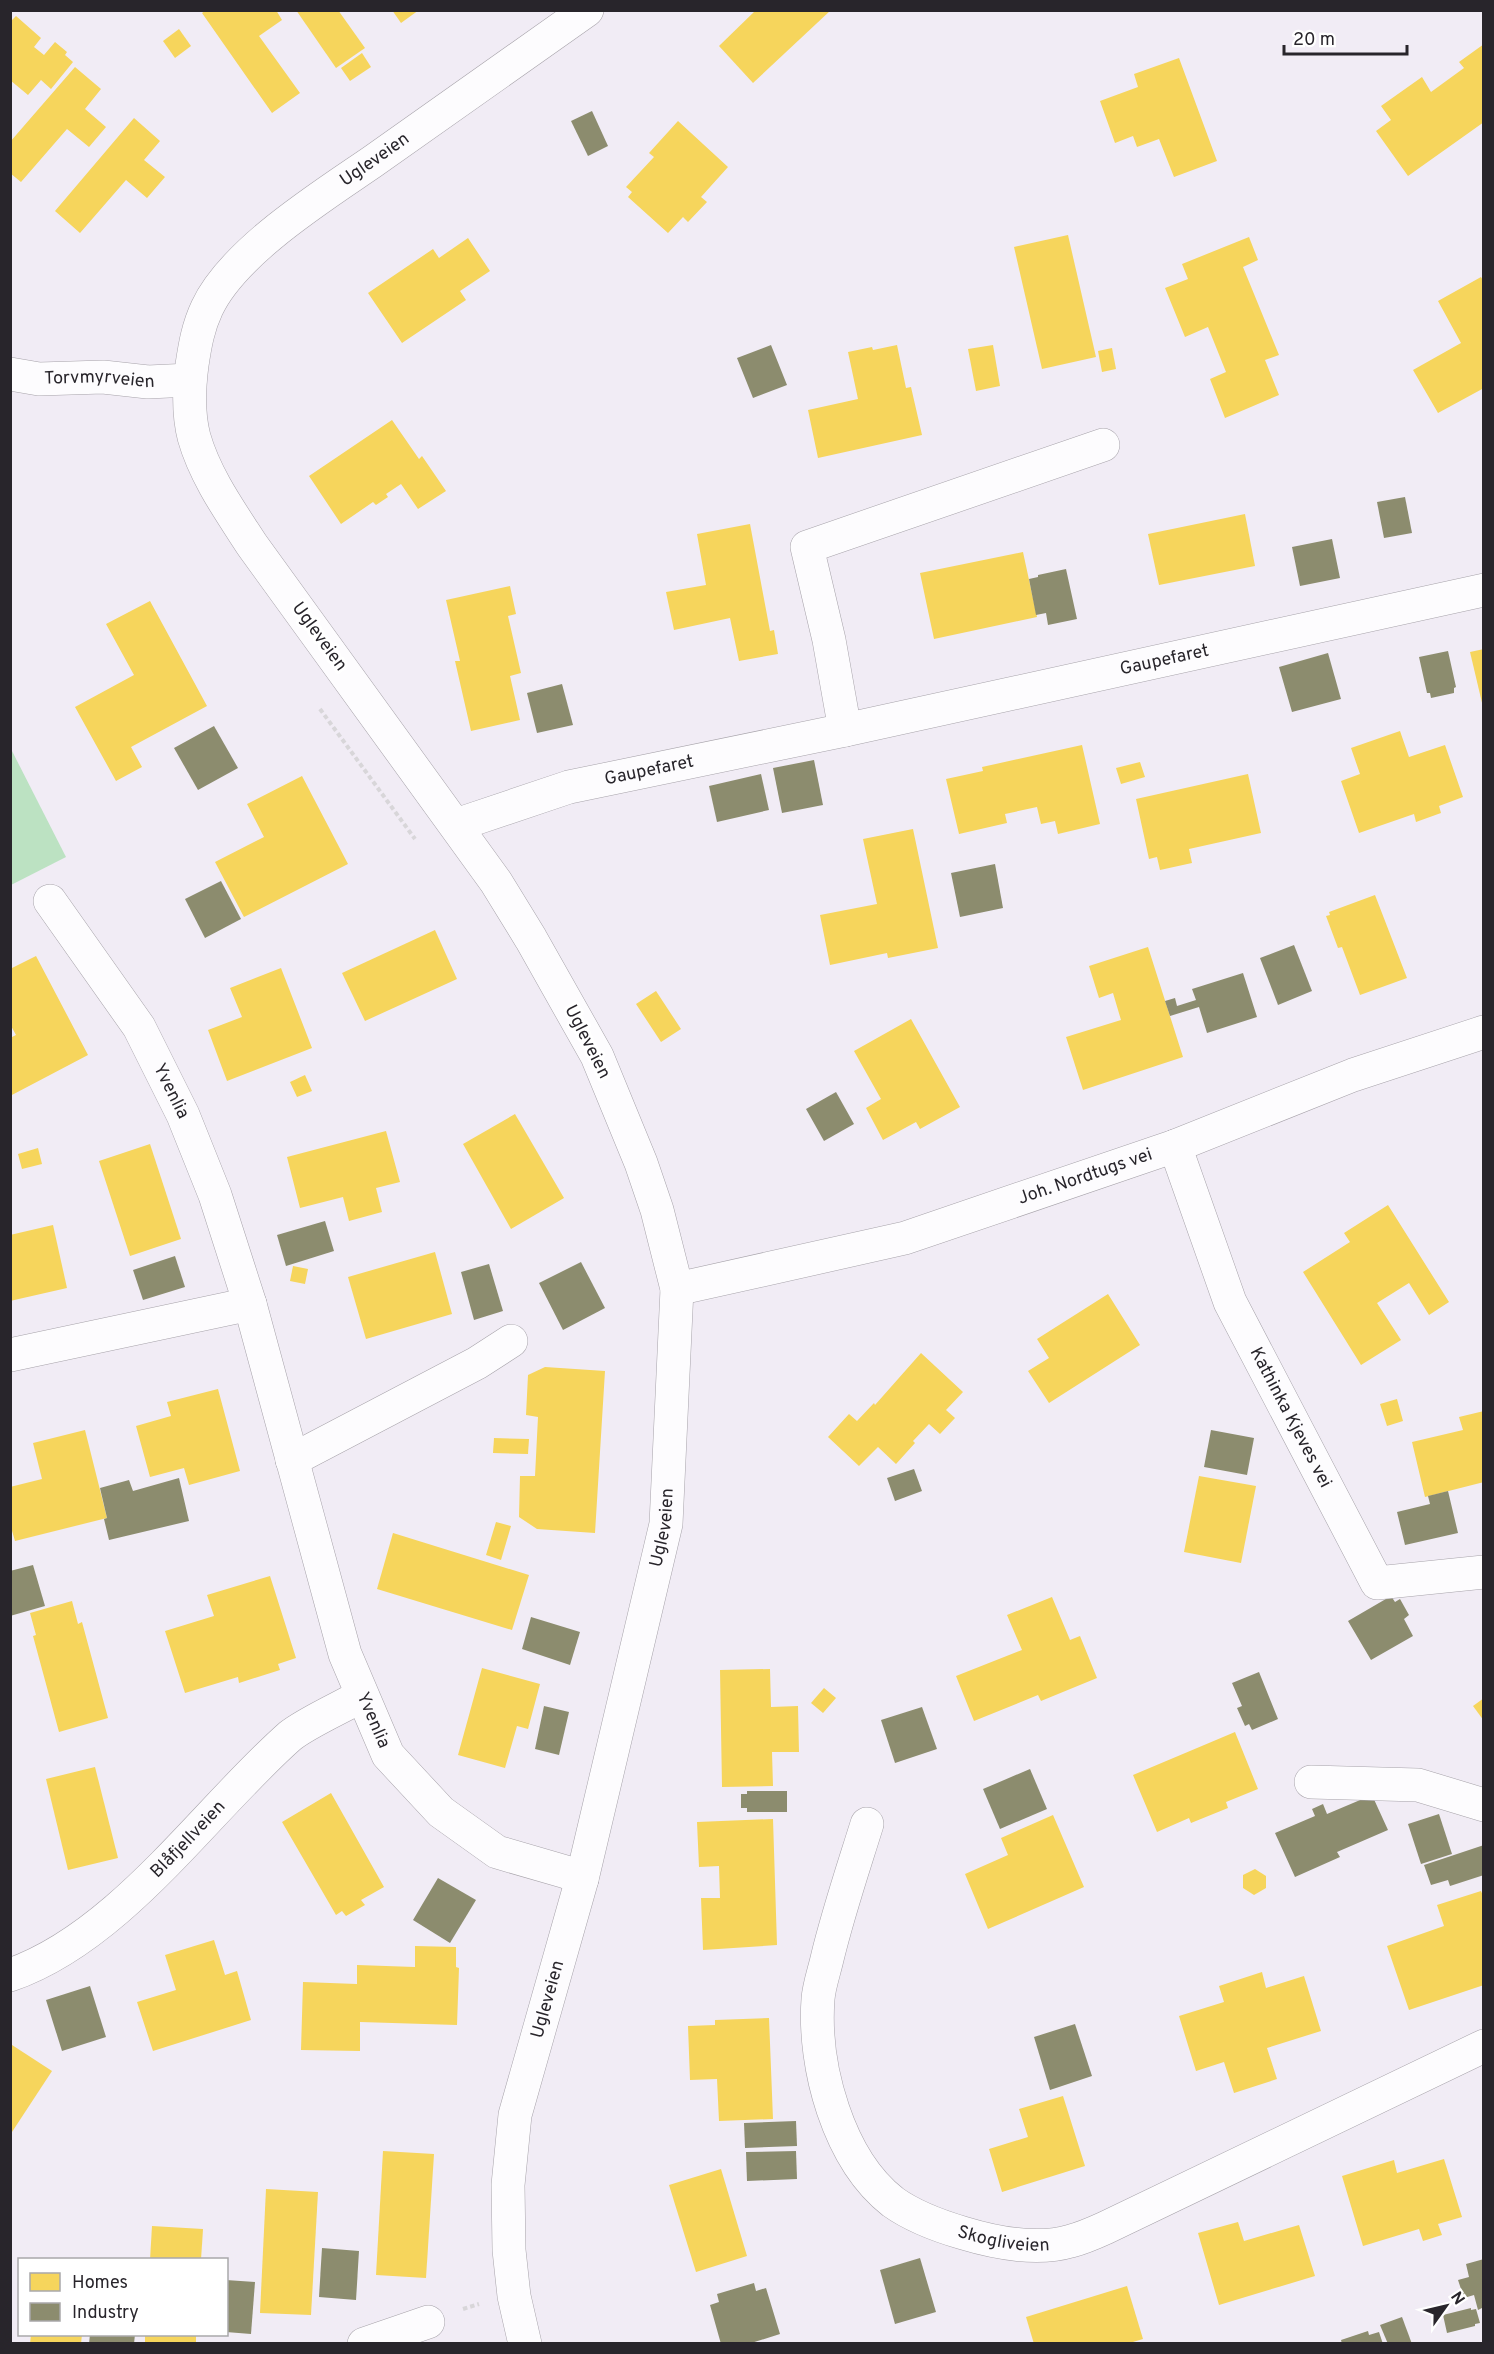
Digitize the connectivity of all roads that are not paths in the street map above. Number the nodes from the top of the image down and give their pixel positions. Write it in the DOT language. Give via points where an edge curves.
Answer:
graph roads {
  1 [pos="587,10"];
  2 [pos="10,374"];
  3 [pos="190,380"];
  4 [pos="1103,445"];
  5 [pos="1484,590"];
  6 [pos="845,730"];
  7 [pos="456,825"];
  8 [pos="50,901"];
  9 [pos="1484,1032"];
  10 [pos="1175,1146"];
  11 [pos="677,1289"];
  12 [pos="250,1304"];
  13 [pos="511,1341"];
  14 [pos="10,1355"];
  15 [pos="292,1460"];
  16 [pos="1484,1572"];
  17 [pos="361,1696"];
  18 [pos="1311,1782"];
  19 [pos="1484,1805"];
  20 [pos="867,1824"];
  21 [pos="582,1879"];
  22 [pos="10,1975"];
  23 [pos="1484,2046"];
  24 [pos="428,2322"];
  25 [pos="364,2343"];
  26 [pos="525,2343"];
  1 -- 3 [label="street, Ugleveien" via="312,203 250,253 208,306 196,336"];
  2 -- 3 [label="street, Torvmyrveien" via="39,379"];
  3 -- 7 [label="street, Ugleveien" via="194,436 225,503"];
  4 -- 6 [label="street" via="807,547"];
  5 -- 6 [label="street, Gaupefaret"];
  6 -- 7 [label="street, Gaupefaret" via="568,787"];
  7 -- 11 [label="street, Ugleveien" via="531,939 597,1056 641,1163"];
  8 -- 12 [label="street, Yvenlia" via="139,1028 183,1115 215,1195"];
  9 -- 10 [label="street, Joh. Nordtugs vei" via="1353,1075"];
  10 -- 11 [label="street, Joh. Nordtugs vei" via="905,1238"];
  10 -- 16 [label="street, Kathinka Kjeves vei" via="1230,1302 1377,1583"];
  11 -- 21 [label="street, Ugleveien" via="666,1524"];
  12 -- 14 [label="street"];
  12 -- 15 [label="street, Yvenlia"];
  13 -- 15 [label="street" via="477,1363"];
  15 -- 17 [label="street, Yvenlia" via="345,1654"];
  17 -- 21 [label="street, Yvenlia" via="388,1755 441,1812 496,1852"];
  17 -- 22 [label="street, Blåfjellveien" via="292,1735 150,1877 74,1943"];
  18 -- 19 [label="street" via="1418,1785"];
  20 -- 23 [label="street, Skogliveien" via="818,1998 819,2053 831,2106 865,2173 892,2201 932,2223 993,2242 1069,2242"];
  21 -- 26 [label="street, Ugleveien" via="515,2115 508,2185 509,2250"];
  24 -- 25 [label="street"];
}
